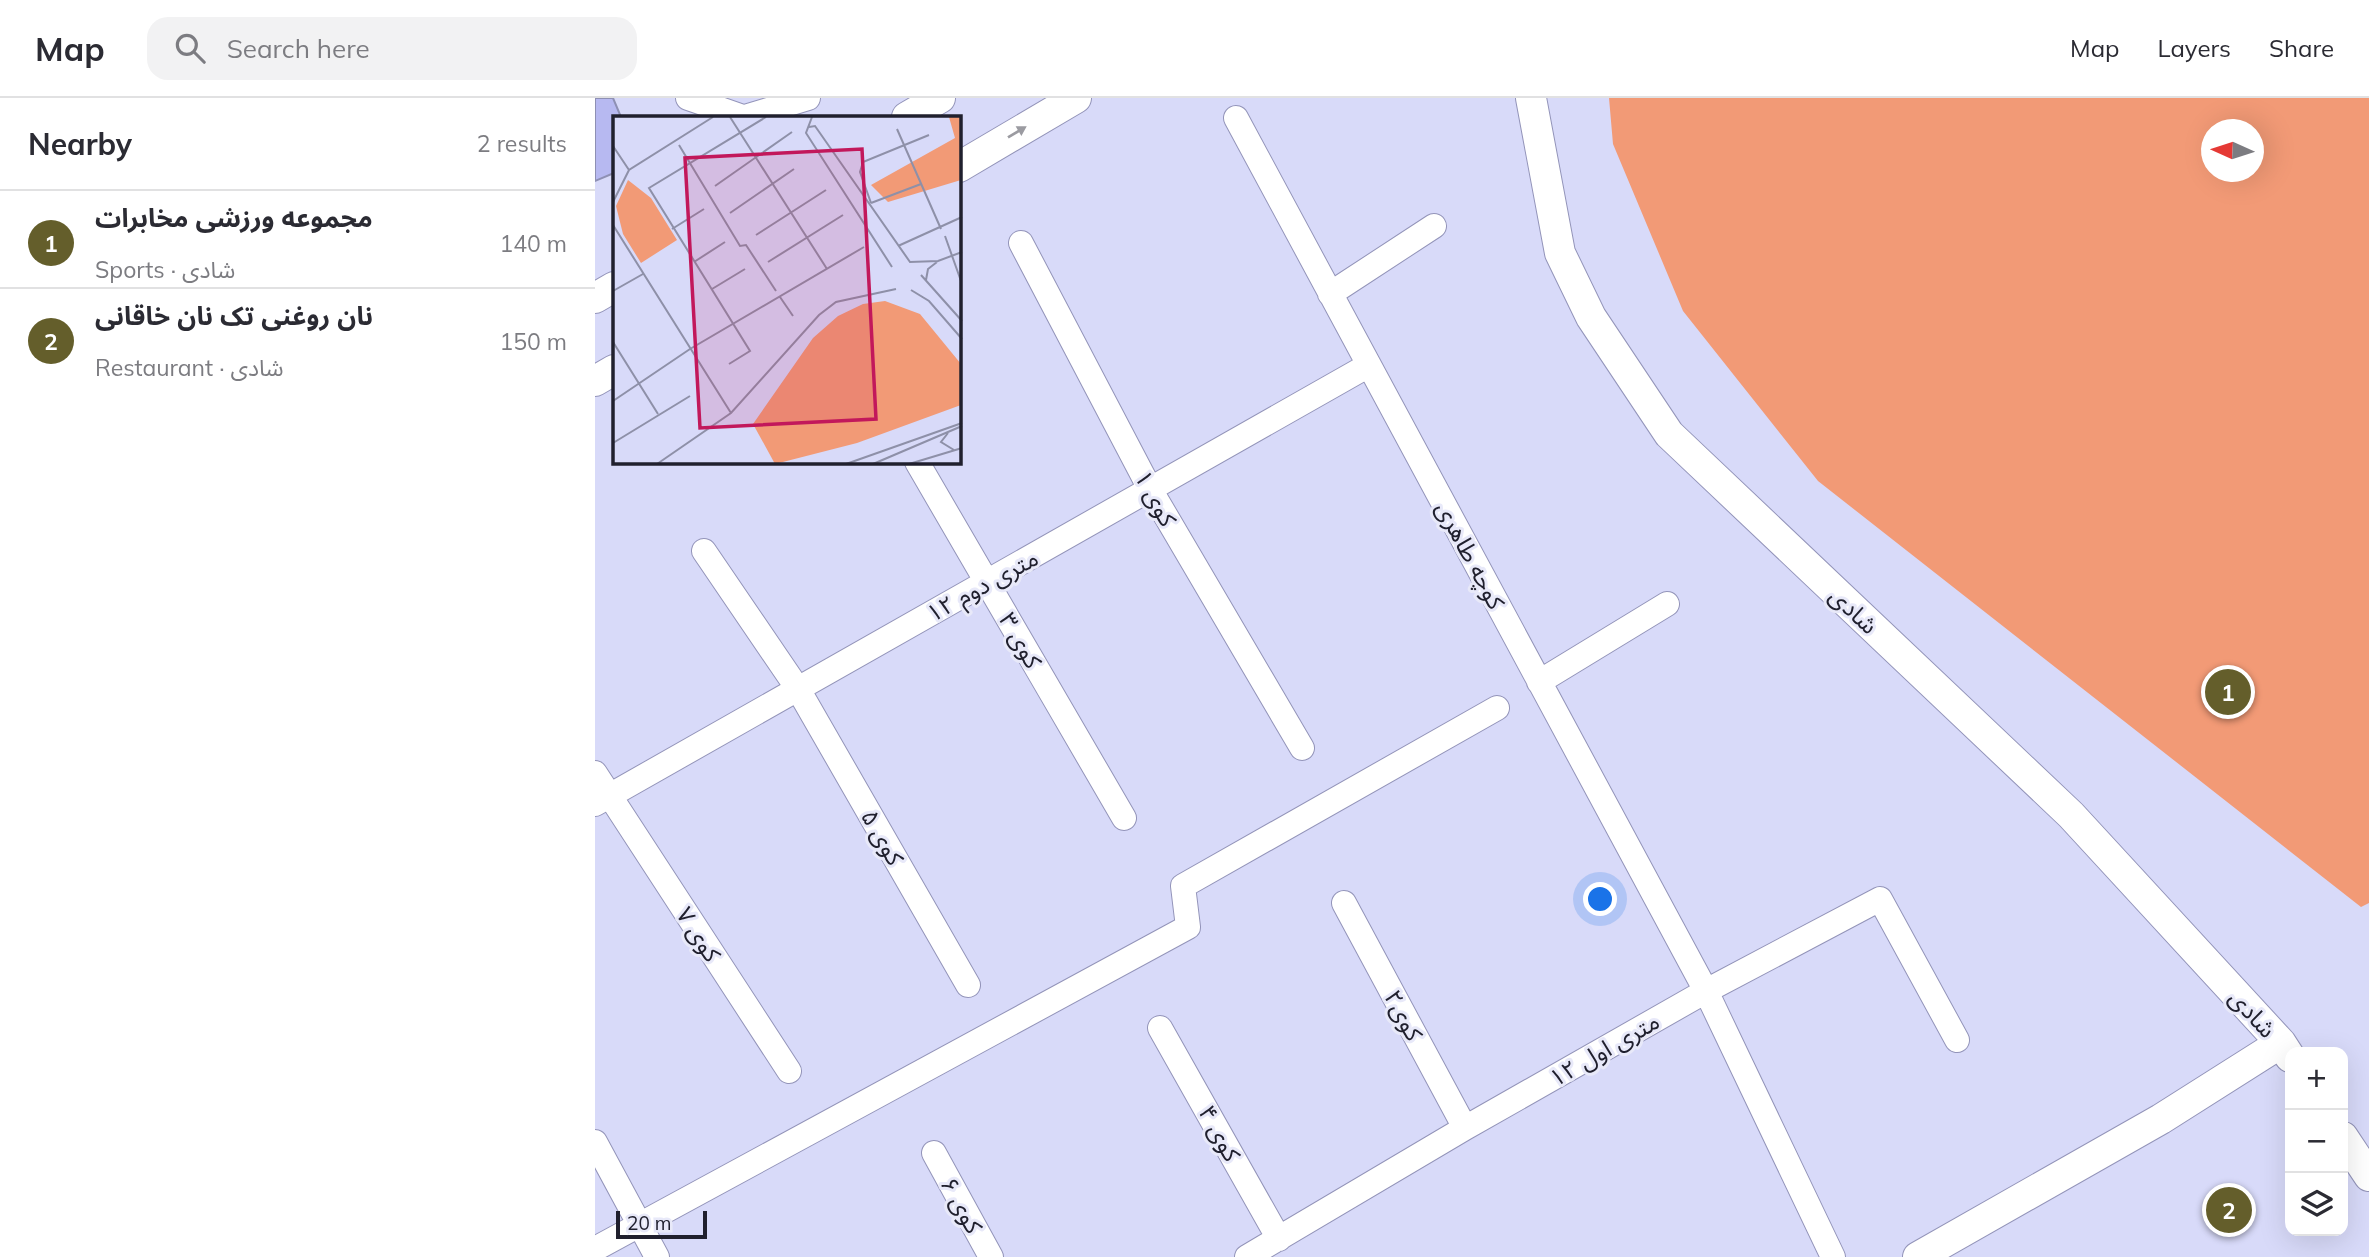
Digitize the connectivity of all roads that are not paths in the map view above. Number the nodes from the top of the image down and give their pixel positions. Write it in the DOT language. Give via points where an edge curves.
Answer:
graph roads {
  1 [pos="688,98"];
  2 [pos="809,98"];
  3 [pos="940,98"];
  4 [pos="1076,98"];
  5 [pos="1531,98"];
  6 [pos="741,116"];
  7 [pos="747,116"];
  8 [pos="909,116"];
  9 [pos="1236,118"];
  10 [pos="961,166"];
  11 [pos="1434,226"];
  12 [pos="1021,243"];
  13 [pos="613,288"];
  14 [pos="1330,294"];
  15 [pos="595,298"];
  16 [pos="1369,365"];
  17 [pos="613,371"];
  18 [pos="595,381"];
  19 [pos="918,464"];
  20 [pos="1150,489"];
  21 [pos="704,551"];
  22 [pos="987,582"];
  23 [pos="1667,604"];
  24 [pos="1539,681"];
  25 [pos="798,689"];
  26 [pos="1497,708"];
  27 [pos="1301,748"];
  28 [pos="595,773"];
  29 [pos="602,800"];
  30 [pos="1125,818"];
  31 [pos="1344,903"];
  32 [pos="968,985"];
  33 [pos="1706,991"];
  34 [pos="1160,1028"];
  35 [pos="1958,1040"];
  36 [pos="2285,1049"];
  37 [pos="2285,1051"];
  38 [pos="789,1071"];
  39 [pos="1465,1128"];
  40 [pos="595,1142"];
  41 [pos="2348,1144"];
  42 [pos="933,1153"];
  43 [pos="2369,1176"];
  44 [pos="641,1225"];
  45 [pos="1279,1239"];
  46 [pos="595,1249"];
  47 [pos="657,1257"];
  48 [pos="991,1257"];
  49 [pos="1247,1257"];
  50 [pos="1833,1257"];
  51 [pos="1918,1257"];
  1 -- 6 [label="street"];
  2 -- 7 [label="street"];
  3 -- 8 [label="street"];
  10 -- 4 [label="street, one-way"];
  5 -- 36 [label="street, شادی" via="1560,253 1591,317 1669,435 2071,816"];
  9 -- 14 [label="street, کوچه طاهری"];
  11 -- 14 [label="street"];
  12 -- 20 [label="street, کوی ۱"];
  13 -- 15 [label="street"];
  14 -- 16 [label="street, کوچه طاهری"];
  16 -- 20 [label="street, ۱۲ متری دوم"];
  16 -- 24 [label="street, کوچه طاهری"];
  17 -- 18 [label="street"];
  19 -- 22 [label="street, کوی ۳"];
  20 -- 22 [label="street, ۱۲ متری دوم"];
  20 -- 27 [label="street, کوی ۱"];
  21 -- 25 [label="street, کوی ۵"];
  22 -- 25 [label="street, ۱۲ متری دوم"];
  22 -- 30 [label="street, کوی ۳"];
  23 -- 24 [label="street"];
  24 -- 33 [label="street, کوچه طاهری"];
  25 -- 29 [label="street, ۱۲ متری دوم"];
  25 -- 32 [label="street, کوی ۵"];
  26 -- 44 [label="street" via="1184,886 1188,927"];
  28 -- 29 [label="street, کوی ۷"];
  29 -- 38 [label="street, کوی ۷"];
  31 -- 39 [label="street, کوی۲"];
  33 -- 35 [label="street, ۱۲ متری اول" via="1880,899"];
  33 -- 39 [label="street, ۱۲ متری اول"];
  33 -- 50 [label="street"];
  34 -- 45 [label="street, کوی ۴"];
  37 -- 51 [label="street"];
  39 -- 45 [label="street, ۱۲ متری اول"];
  40 -- 44 [label="street"];
  41 -- 43 [label="street"];
  42 -- 48 [label="street, کوی ۶"];
  44 -- 46 [label="street"];
  44 -- 47 [label="street"];
  45 -- 49 [label="street, ۱۲ متری اول"];
}
